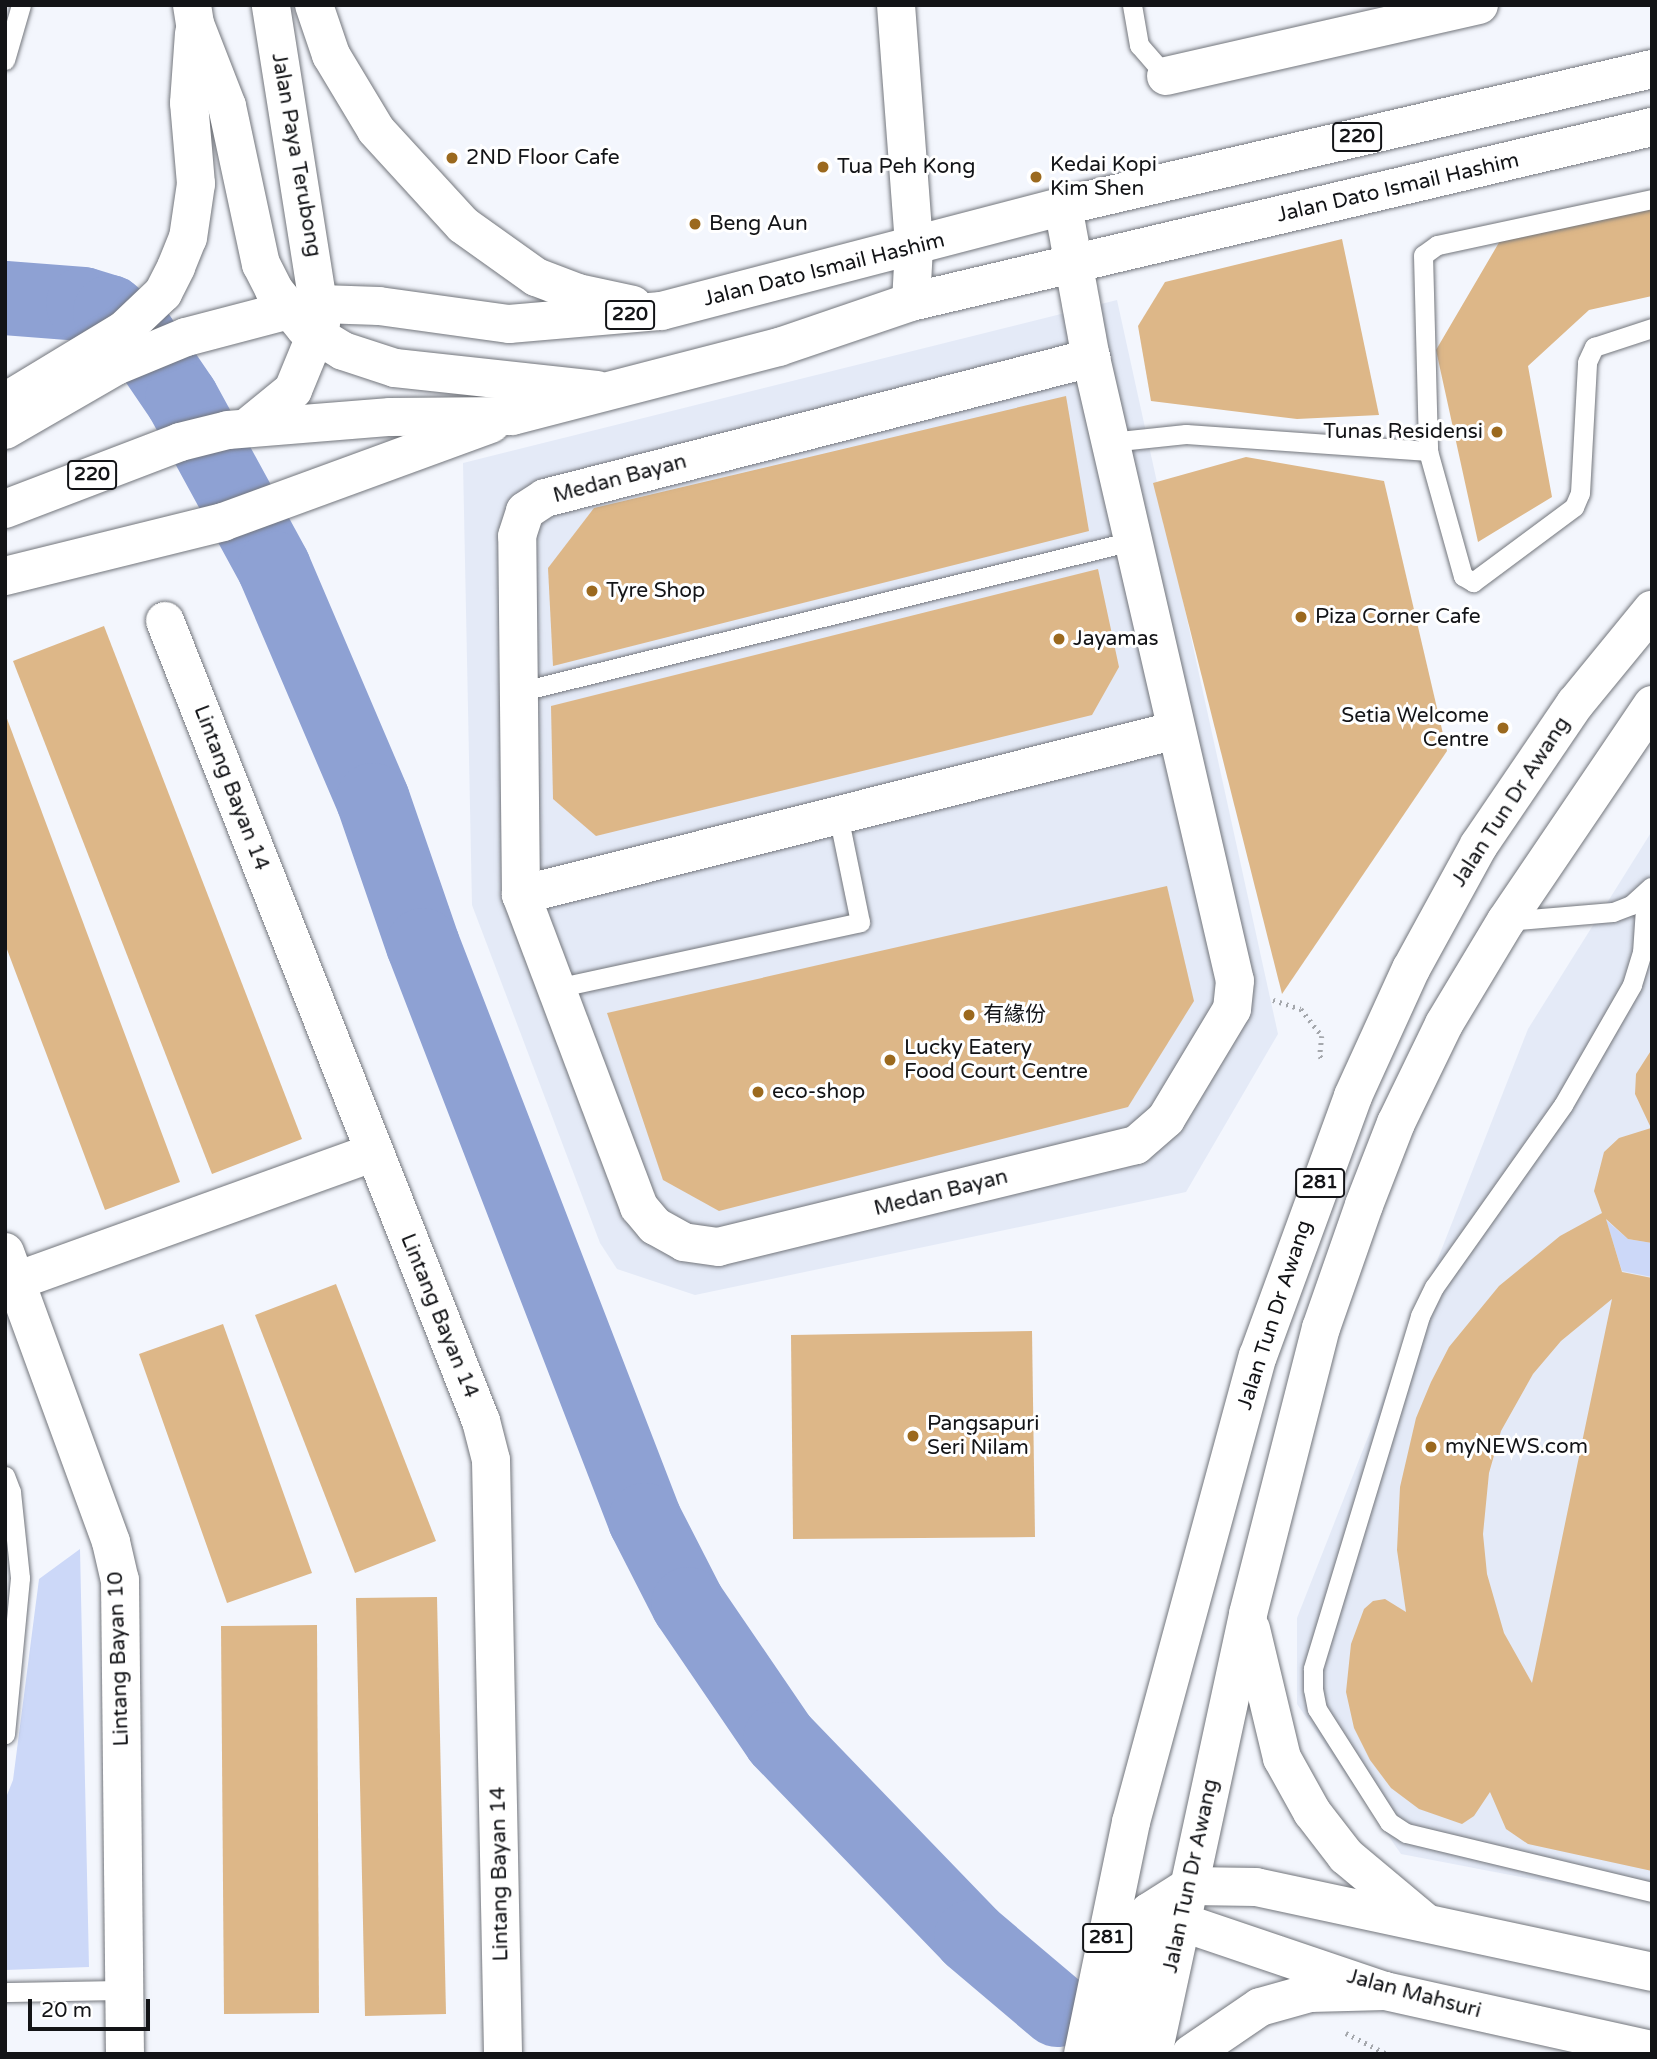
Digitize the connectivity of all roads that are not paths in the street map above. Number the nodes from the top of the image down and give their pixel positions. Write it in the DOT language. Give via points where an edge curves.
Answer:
graph roads {
  1 [pos="21,5"];
  2 [pos="271,5"];
  3 [pos="314,5"];
  4 [pos="896,5"];
  5 [pos="1132,5"];
  6 [pos="1479,5"];
  7 [pos="193,15"];
  8 [pos="5,60"];
  9 [pos="1652,69"];
  10 [pos="1166,76"];
  11 [pos="1652,127"];
  12 [pos="1652,199"];
  13 [pos="1063,206"];
  14 [pos="914,247"];
  15 [pos="1072,266"];
  16 [pos="911,302"];
  17 [pos="661,311"];
  18 [pos="309,317"];
  19 [pos="1652,328"];
  20 [pos="107,355"];
  21 [pos="1091,358"];
  22 [pos="606,391"];
  23 [pos="5,401"];
  24 [pos="512,416"];
  25 [pos="238,428"];
  26 [pos="5,430"];
  27 [pos="1110,442"];
  28 [pos="1428,451"];
  29 [pos="5,509"];
  30 [pos="1132,541"];
  31 [pos="5,576"];
  32 [pos="1652,610"];
  33 [pos="165,621"];
  34 [pos="518,692"];
  35 [pos="1652,705"];
  36 [pos="1177,730"];
  37 [pos="838,816"];
  38 [pos="1649,890"];
  39 [pos="521,895"];
  40 [pos="1506,921"];
  41 [pos="556,988"];
  42 [pos="374,1152"];
  43 [pos="9,1273"];
  44 [pos="5,1476"];
  45 [pos="1248,1614"];
  46 [pos="5,1734"];
  47 [pos="1131,1822"];
  48 [pos="1652,1892"];
  49 [pos="1177,1903"];
  50 [pos="1425,1922"];
  51 [pos="1652,1972"];
  52 [pos="124,1990"];
  53 [pos="1385,1991"];
  54 [pos="5,1992"];
  55 [pos="1636,2049"];
  56 [pos="125,2054"];
  57 [pos="503,2054"];
  58 [pos="1083,2054"];
  59 [pos="1115,2054"];
  60 [pos="1153,2054"];
  61 [pos="1191,2054"];
  1 -- 8 [label="lane"];
  2 -- 18 [label="main road, Jalan Paya Terubong"];
  3 -- 17 [label="main road" via="331,55 376,130 463,225 536,277 578,293"];
  4 -- 14 [label="main road"];
  5 -- 10 [label="lane" via="1139,45"];
  6 -- 10 [label="main road"];
  7 -- 18 [label="main road" via="227,106 261,264"];
  7 -- 20 [label="main road" via="189,103 196,184 188,238 163,293"];
  9 -- 13 [label="main road, Jalan Dato Ismail Hashim / 220"];
  11 -- 15 [label="main road, Jalan Dato Ismail Hashim / 220"];
  12 -- 28 [label="lane" via="1437,245 1423,255"];
  13 -- 14 [label="main road, Jalan Dato Ismail Hashim / 220"];
  13 -- 15 [label="main road, Medan Bayan"];
  14 -- 16 [label="main road"];
  14 -- 17 [label="main road, Jalan Dato Ismail Hashim / 220"];
  15 -- 16 [label="main road, Jalan Dato Ismail Hashim / 220"];
  15 -- 21 [label="main road, Medan Bayan"];
  16 -- 22 [label="main road, Jalan Dato Ismail Hashim / 220" via="779,347"];
  17 -- 18 [label="main road, Jalan Dato Ismail Hashim / 220" via="509,324 379,306"];
  18 -- 20 [label="main road, Jalan Dato Ismail Hashim / 220"];
  18 -- 22 [label="main road" via="395,368"];
  18 -- 25 [label="main road" via="293,390"];
  19 -- 28 [label="lane" via="1594,347 1587,362 1580,493 1574,507 1473,582 1463,576"];
  20 -- 23 [label="main road"];
  20 -- 26 [label="main road, Jalan Dato Ismail Hashim / 220"];
  21 -- 27 [label="main road, Medan Bayan"];
  21 -- 34 [label="main road, Medan Bayan" via="545,498 525,511 516,537"];
  22 -- 24 [label="main road, Jalan Dato Ismail Hashim / 220"];
  24 -- 25 [label="main road, Jalan Dato Ismail Hashim / 220" via="390,417"];
  24 -- 31 [label="main road" via="223,522"];
  25 -- 29 [label="main road, Jalan Dato Ismail Hashim / 220" via="180,442"];
  27 -- 28 [label="lane" via="1185,434"];
  27 -- 30 [label="main road, Medan Bayan"];
  30 -- 34 [label="lane"];
  30 -- 36 [label="main road, Medan Bayan"];
  32 -- 47 [label="main road, Jalan Tun Dr Awang / 281" via="1575,704 1479,845 1411,969 1353,1096 1258,1356"];
  33 -- 42 [label="main road, Lintang Bayan 14"];
  34 -- 39 [label="main road, Medan Bayan"];
  35 -- 40 [label="main road, Jalan Tun Dr Awang / 281"];
  36 -- 37 [label="main road"];
  36 -- 41 [label="main road, Medan Bayan" via="1235,981 1232,1009 1173,1108 1154,1134 1136,1145 718,1247 684,1242 655,1226 639,1207"];
  37 -- 39 [label="main road"];
  37 -- 41 [label="lane" via="860,922"];
  38 -- 40 [label="lane" via="1613,912"];
  38 -- 48 [label="lane" via="1642,951 1632,985 1563,1105 1434,1287 1420,1316 1313,1669 1313,1689 1317,1709 1390,1822 1406,1833"];
  39 -- 41 [label="main road, Medan Bayan"];
  40 -- 45 [label="main road, Jalan Tun Dr Awang / 281" via="1444,1024 1363,1205 1321,1328"];
  42 -- 43 [label="main road, Lintang Bayan 10"];
  42 -- 57 [label="main road, Lintang Bayan 14" via="481,1421 491,1460"];
  43 -- 52 [label="main road, Lintang Bayan 10" via="111,1542 120,1580"];
  44 -- 46 [label="lane" via="11,1492 20,1578"];
  45 -- 49 [label="main road, Jalan Tun Dr Awang / 281"];
  45 -- 50 [label="main road" via="1264,1698 1282,1758 1312,1812 1346,1856"];
  47 -- 49 [label="main road" via="1137,1852"];
  47 -- 58 [label="main road, Jalan Tun Dr Awang / 281"];
  49 -- 50 [label="main road" via="1256,1887"];
  49 -- 53 [label="main road, Jalan Mahsuri"];
  49 -- 59 [label="main road" via="1149,1912"];
  49 -- 60 [label="main road, Jalan Tun Dr Awang / 281"];
  50 -- 51 [label="main road"];
  52 -- 54 [label="lane"];
  52 -- 56 [label="main road, Lintang Bayan 10"];
  53 -- 55 [label="main road, Jalan Mahsuri"];
  53 -- 61 [label="main road" via="1310,1993 1260,2007"];
}
